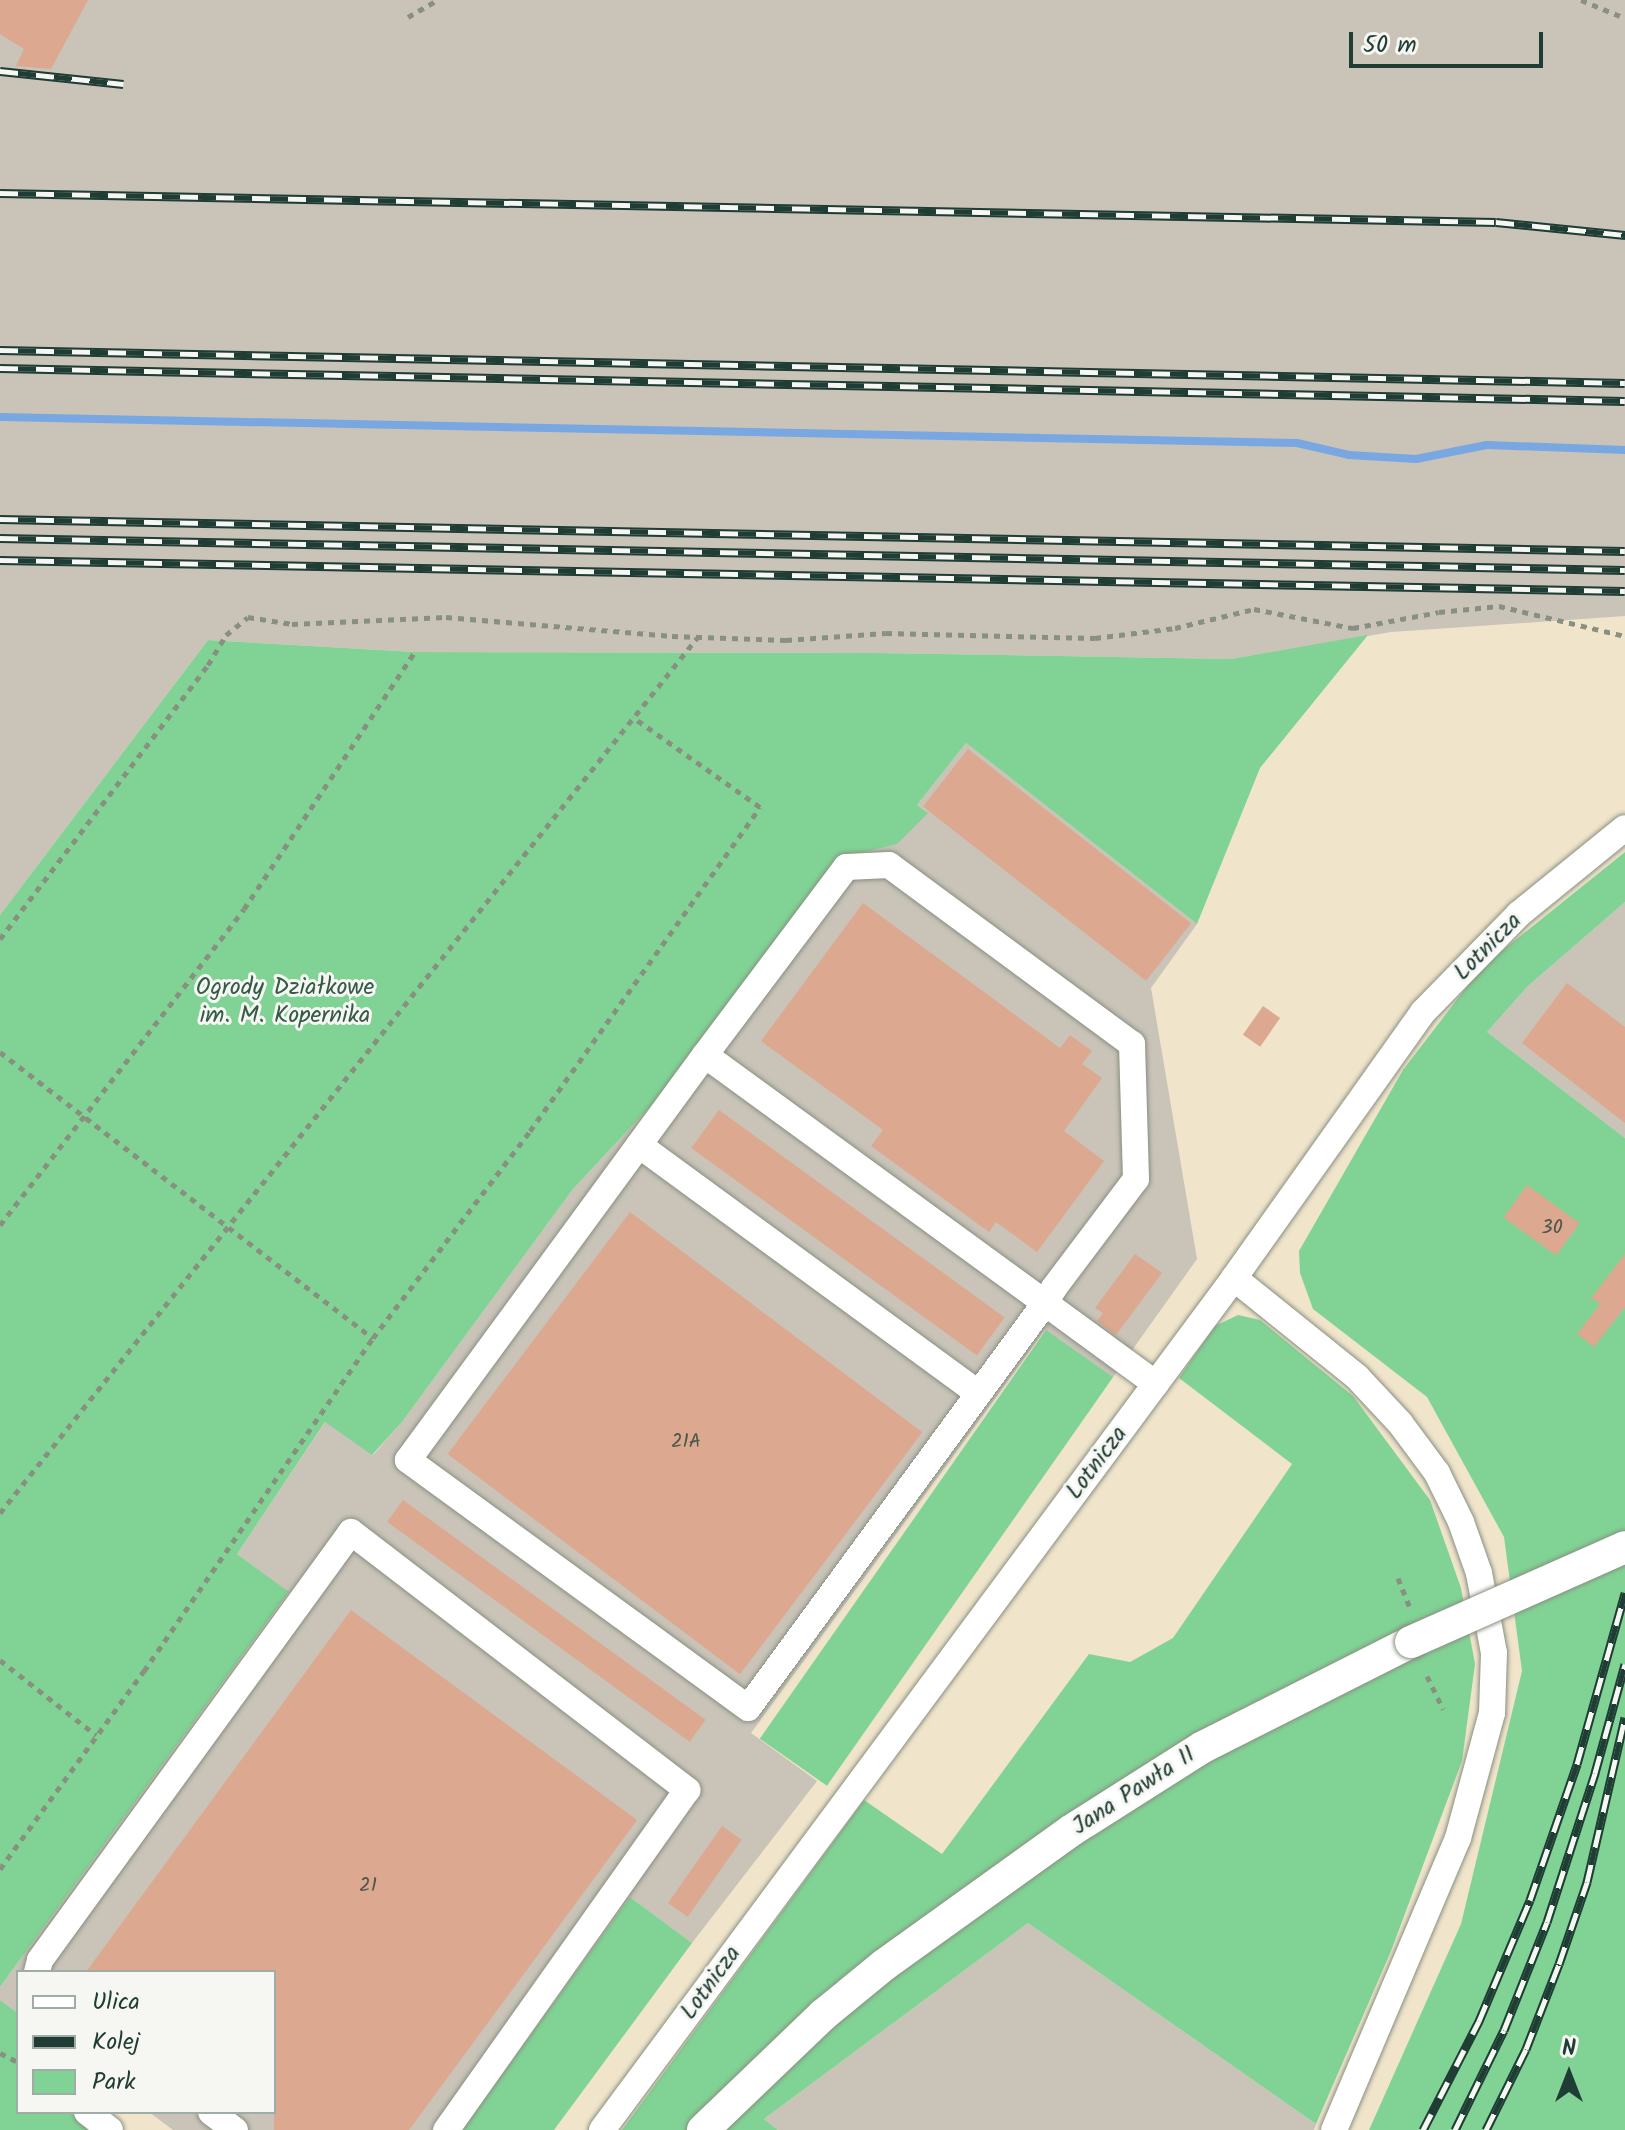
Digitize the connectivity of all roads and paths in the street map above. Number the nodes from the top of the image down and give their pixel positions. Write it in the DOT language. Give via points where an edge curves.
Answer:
graph roads {
  1 [pos="437,0"];
  2 [pos="1581,0"];
  3 [pos="408,17"];
  4 [pos="1625,18"];
  5 [pos="1625,636"];
  6 [pos="697,637"];
  7 [pos="415,652"];
  8 [pos="633,717"];
  9 [pos="1625,828"];
  10 [pos="0,939"];
  11 [pos="0,1052"];
  12 [pos="705,1055"];
  13 [pos="84,1117"];
  14 [pos="639,1145"];
  15 [pos="0,1225"];
  16 [pos="228,1227"];
  17 [pos="1234,1278"];
  18 [pos="1045,1303"];
  19 [pos="373,1338"];
  20 [pos="1156,1384"];
  21 [pos="978,1393"];
  22 [pos="0,1513"];
  23 [pos="1625,1547"];
  24 [pos="1398,1578"];
  25 [pos="1412,1629"];
  26 [pos="0,1660"];
  27 [pos="1427,1676"];
  28 [pos="1443,1709"];
  29 [pos="96,1735"];
  30 [pos="0,1869"];
  31 [pos="38,1970"];
  32 [pos="90,2114"];
  33 [pos="214,2114"];
  34 [pos="110,2130"];
  35 [pos="235,2130"];
  36 [pos="446,2130"];
  37 [pos="602,2130"];
  38 [pos="703,2130"];
  39 [pos="1334,2130"];
  1 -- 3 [label="path"];
  2 -- 4 [label="path"];
  5 -- 6 [label="path" via="1499,606 1353,628 1254,609 1175,628 1095,638 978,633 786,640"];
  6 -- 8 [label="path"];
  6 -- 10 [label="path" via="446,617 292,624 248,617 226,635"];
  7 -- 13 [label="path" via="244,909"];
  8 -- 16 [label="path"];
  8 -- 19 [label="path" via="760,807 530,1131"];
  9 -- 17 [label="street, Lotnicza" via="1519,914 1423,1012"];
  11 -- 13 [label="path"];
  12 -- 14 [label="street"];
  12 -- 18 [label="street"];
  12 -- 18 [label="street" via="846,867 889,865 1132,1044 1136,1179"];
  13 -- 15 [label="path"];
  13 -- 16 [label="path"];
  14 -- 21 [label="street"];
  14 -- 21 [label="street" via="408,1460 748,1708"];
  16 -- 19 [label="path"];
  16 -- 22 [label="path"];
  17 -- 20 [label="street, Lotnicza"];
  17 -- 39 [label="street" via="1357,1377 1437,1473 1479,1573 1494,1653 1492,1713 1458,1838"];
  18 -- 20 [label="street"];
  18 -- 21 [label="street"];
  19 -- 29 [label="path"];
  20 -- 37 [label="street, Lotnicza"];
  23 -- 25 [label="main road, Jana Pawła II, bridge"];
  24 -- 25 [label="path"];
  25 -- 38 [label="main road, Jana Pawła II" via="1203,1747 1072,1830 884,1965 823,2015"];
  26 -- 29 [label="path"];
  27 -- 28 [label="path"];
  29 -- 30 [label="path"];
  31 -- 36 [label="street" via="351,1532 687,1790"];
  32 -- 34 [label="street"];
  33 -- 35 [label="street"];
}
